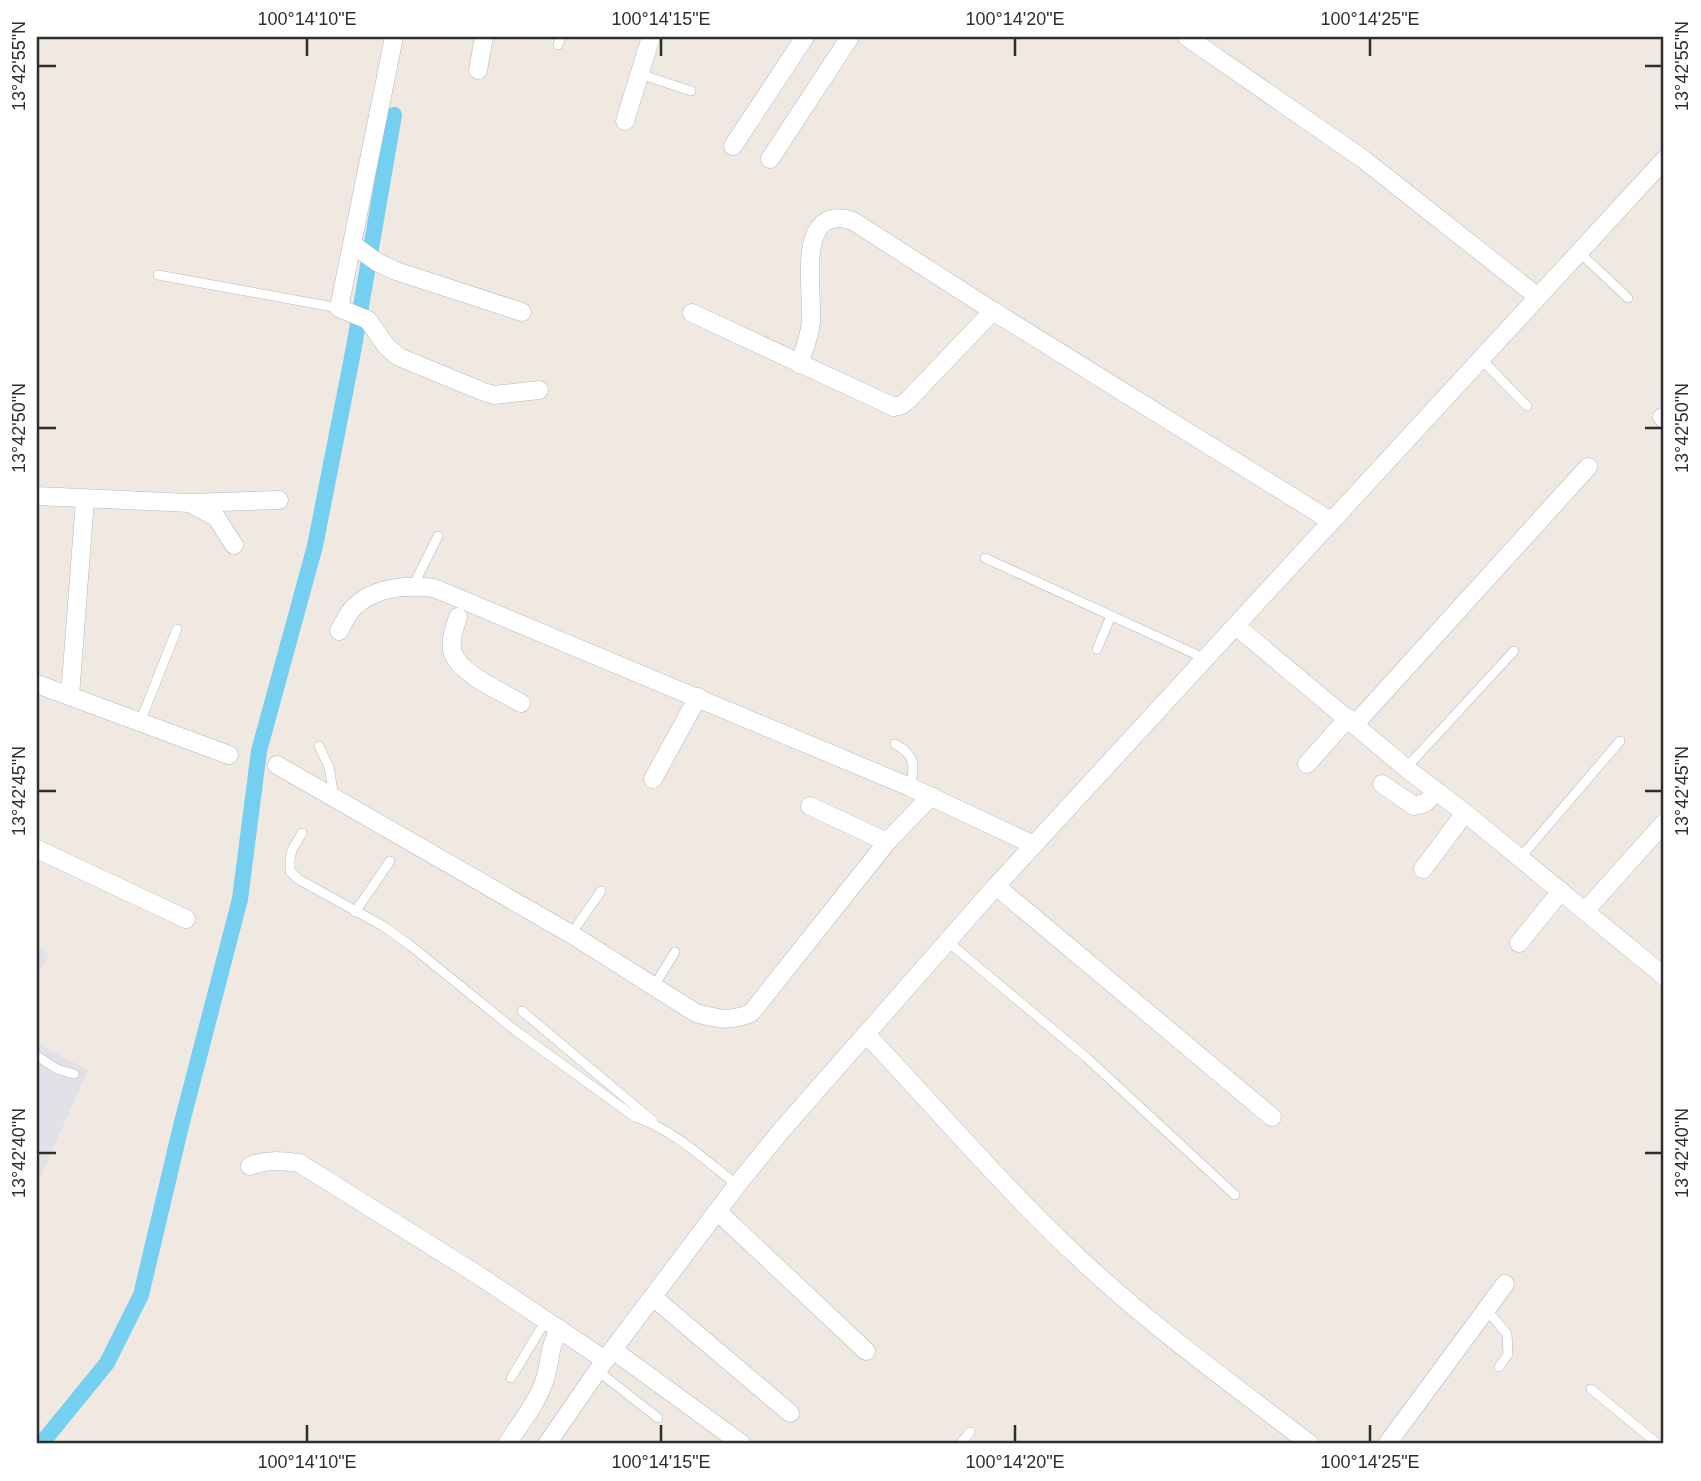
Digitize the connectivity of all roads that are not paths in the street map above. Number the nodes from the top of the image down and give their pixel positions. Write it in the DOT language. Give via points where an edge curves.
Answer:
graph roads {
  1 [pos="394,37"];
  2 [pos="484,37"];
  3 [pos="651,37"];
  4 [pos="805,37"];
  5 [pos="850,37"];
  6 [pos="1186,37"];
  7 [pos="478,70"];
  8 [pos="640,74"];
  9 [pos="691,91"];
  10 [pos="625,121"];
  11 [pos="733,146"];
  12 [pos="770,159"];
  13 [pos="1664,160"];
  14 [pos="355,246"];
  15 [pos="1579,252"];
  16 [pos="158,275"];
  17 [pos="1538,298"];
  18 [pos="1628,298"];
  19 [pos="344,310"];
  20 [pos="993,311"];
  21 [pos="522,312"];
  22 [pos="692,313"];
  23 [pos="1481,359"];
  24 [pos="799,364"];
  25 [pos="539,390"];
  26 [pos="1527,406"];
  27 [pos="1588,467"];
  28 [pos="37,496"];
  29 [pos="85,500"];
  30 [pos="279,500"];
  31 [pos="190,503"];
  32 [pos="1331,521"];
  33 [pos="438,536"];
  34 [pos="234,545"];
  35 [pos="985,558"];
  36 [pos="413,586"];
  37 [pos="463,609"];
  38 [pos="1111,616"];
  39 [pos="1236,626"];
  40 [pos="177,629"];
  41 [pos="338,631"];
  42 [pos="1097,649"];
  43 [pos="1514,651"];
  44 [pos="1206,659"];
  45 [pos="37,684"];
  46 [pos="69,696"];
  47 [pos="698,697"];
  48 [pos="521,703"];
  49 [pos="1352,721"];
  50 [pos="140,722"];
  51 [pos="1620,741"];
  52 [pos="895,744"];
  53 [pos="319,746"];
  54 [pos="229,755"];
  55 [pos="1307,764"];
  56 [pos="276,765"];
  57 [pos="1406,768"];
  58 [pos="653,779"];
  59 [pos="1382,784"];
  60 [pos="910,787"];
  61 [pos="1437,791"];
  62 [pos="931,796"];
  63 [pos="334,798"];
  64 [pos="810,806"];
  65 [pos="1465,813"];
  66 [pos="1664,823"];
  67 [pos="302,833"];
  68 [pos="887,842"];
  69 [pos="1034,845"];
  70 [pos="37,849"];
  71 [pos="1520,858"];
  72 [pos="390,861"];
  73 [pos="1423,869"];
  74 [pos="996,886"];
  75 [pos="601,891"];
  76 [pos="1561,891"];
  77 [pos="1585,911"];
  78 [pos="355,912"];
  79 [pos="186,919"];
  80 [pos="571,934"];
  81 [pos="947,941"];
  82 [pos="1519,943"];
  83 [pos="675,952"];
  84 [pos="1664,976"];
  85 [pos="654,986"];
  86 [pos="522,1011"];
  87 [pos="867,1035"];
  88 [pos="37,1056"];
  89 [pos="74,1074"];
  90 [pos="1272,1117"];
  91 [pos="657,1124"];
  92 [pos="250,1166"];
  93 [pos="737,1185"];
  94 [pos="1235,1195"];
  95 [pos="717,1211"];
  96 [pos="1505,1284"];
  97 [pos="653,1297"];
  98 [pos="1486,1309"];
  99 [pos="553,1325"];
  100 [pos="866,1351"];
  101 [pos="606,1360"];
  102 [pos="1499,1367"];
  103 [pos="511,1378"];
  104 [pos="1591,1389"];
  105 [pos="790,1413"];
  106 [pos="658,1418"];
  107 [pos="970,1432"];
  108 [pos="508,1444"];
  109 [pos="547,1444"];
  110 [pos="742,1444"];
  111 [pos="960,1444"];
  112 [pos="1310,1444"];
  113 [pos="1387,1444"];
  114 [pos="1658,1444"];
  1 -- 14 [label="street"];
  2 -- 7 [label="street"];
  3 -- 8 [label="street"];
  4 -- 11 [label="street"];
  5 -- 12 [label="street"];
  6 -- 17 [label="street" via="1363,159"];
  8 -- 9 [label="lane"];
  8 -- 10 [label="street"];
  13 -- 15 [label="street"];
  14 -- 19 [label="street"];
  14 -- 21 [label="street" via="377,262"];
  15 -- 17 [label="street"];
  15 -- 18 [label="lane"];
  16 -- 19 [label="lane"];
  17 -- 23 [label="street"];
  19 -- 25 [label="street" via="368,320 399,357 484,392"];
  20 -- 24 [label="street" via="902,405 894,407"];
  20 -- 24 [label="street" via="853,221 830,219 814,235 811,322"];
  20 -- 32 [label="street"];
  22 -- 24 [label="street"];
  23 -- 26 [label="lane"];
  23 -- 32 [label="street"];
  27 -- 49 [label="street"];
  28 -- 29 [label="street"];
  29 -- 31 [label="street"];
  29 -- 46 [label="street"];
  30 -- 31 [label="street"];
  31 -- 34 [label="street" via="216,517"];
  32 -- 39 [label="street"];
  33 -- 36 [label="lane"];
  35 -- 38 [label="lane"];
  36 -- 37 [label="street" via="434,588"];
  36 -- 41 [label="street" via="374,593 353,608"];
  37 -- 47 [label="street"];
  37 -- 48 [label="street" via="454,628 452,649 458,663"];
  38 -- 42 [label="lane"];
  38 -- 44 [label="lane"];
  39 -- 44 [label="street"];
  39 -- 49 [label="street"];
  40 -- 50 [label="lane"];
  43 -- 57 [label="lane"];
  44 -- 69 [label="street"];
  45 -- 46 [label="street"];
  46 -- 50 [label="street"];
  47 -- 58 [label="street"];
  47 -- 60 [label="street"];
  49 -- 55 [label="street"];
  49 -- 57 [label="street"];
  50 -- 54 [label="street"];
  51 -- 71 [label="lane"];
  52 -- 60 [label="lane" via="906,750 912,761"];
  53 -- 63 [label="lane" via="329,767"];
  56 -- 63 [label="street"];
  57 -- 61 [label="street"];
  59 -- 61 [label="street" via="1414,806"];
  60 -- 62 [label="street"];
  61 -- 65 [label="street"];
  62 -- 68 [label="street"];
  62 -- 69 [label="street"];
  63 -- 80 [label="street"];
  64 -- 68 [label="street"];
  65 -- 71 [label="street"];
  65 -- 73 [label="street"];
  66 -- 77 [label="street"];
  67 -- 78 [label="lane" via="292,850 290,872"];
  68 -- 85 [label="street" via="751,1013 735,1020 696,1013"];
  69 -- 74 [label="street"];
  70 -- 79 [label="street"];
  71 -- 76 [label="street"];
  72 -- 78 [label="lane"];
  74 -- 81 [label="street"];
  74 -- 90 [label="street"];
  75 -- 80 [label="lane"];
  76 -- 77 [label="street"];
  76 -- 82 [label="street"];
  77 -- 84 [label="street"];
  78 -- 91 [label="lane" via="411,946 516,1031 626,1111"];
  80 -- 85 [label="street"];
  81 -- 87 [label="street"];
  81 -- 94 [label="lane" via="1087,1058"];
  83 -- 85 [label="lane"];
  86 -- 91 [label="lane"];
  87 -- 93 [label="street"];
  87 -- 112 [label="street" via="1080,1259 1167,1334"];
  88 -- 89 [label="lane"];
  91 -- 93 [label="lane"];
  92 -- 99 [label="street" via="261,1161 299,1163"];
  93 -- 95 [label="street"];
  95 -- 97 [label="street"];
  95 -- 100 [label="street"];
  96 -- 98 [label="street"];
  97 -- 101 [label="street"];
  97 -- 105 [label="street"];
  98 -- 102 [label="lane" via="1507,1334 1508,1354"];
  98 -- 113 [label="street"];
  99 -- 101 [label="street"];
  99 -- 103 [label="lane"];
  99 -- 108 [label="street" via="544,1384"];
  101 -- 106 [label="lane"];
  101 -- 109 [label="street"];
  101 -- 110 [label="street"];
  104 -- 114 [label="lane"];
  107 -- 111 [label="lane"];
}
